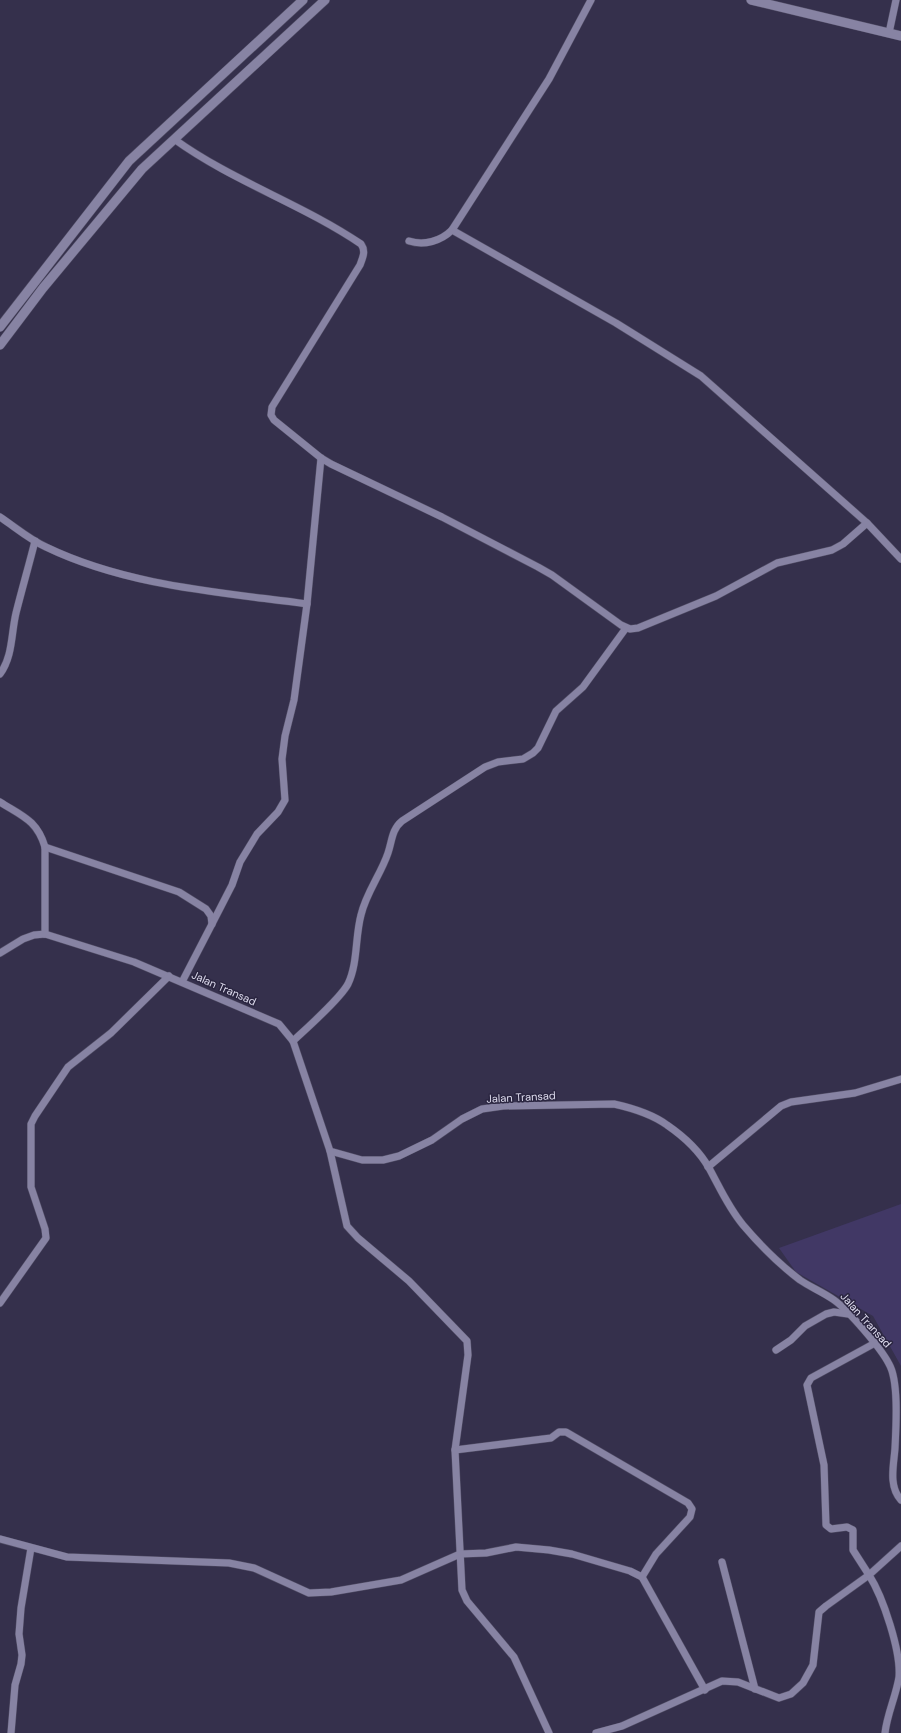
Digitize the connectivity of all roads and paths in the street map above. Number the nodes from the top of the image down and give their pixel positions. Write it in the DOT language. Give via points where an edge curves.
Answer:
graph roads {
  1 [pos="303,0"];
  2 [pos="325,0"];
  3 [pos="591,0"];
  4 [pos="751,0"];
  5 [pos="896,0"];
  6 [pos="890,33"];
  7 [pos="901,36"];
  8 [pos="174,139"];
  9 [pos="452,230"];
  10 [pos="409,241"];
  11 [pos="0,327"];
  12 [pos="0,345"];
  13 [pos="321,458"];
  14 [pos="0,517"];
  15 [pos="867,523"];
  16 [pos="35,541"];
  17 [pos="901,560"];
  18 [pos="307,604"];
  19 [pos="626,628"];
  20 [pos="0,674"];
  21 [pos="0,802"];
  22 [pos="45,847"];
  23 [pos="212,924"];
  24 [pos="45,934"];
  25 [pos="0,953"];
  26 [pos="169,976"];
  27 [pos="182,982"];
  28 [pos="293,1041"];
  29 [pos="901,1079"];
  30 [pos="330,1151"];
  31 [pos="708,1167"];
  32 [pos="0,1303"];
  33 [pos="848,1314"];
  34 [pos="875,1343"];
  35 [pos="776,1350"];
  36 [pos="455,1450"];
  37 [pos="901,1500"];
  38 [pos="0,1539"];
  39 [pos="901,1546"];
  40 [pos="31,1548"];
  41 [pos="460,1554"];
  42 [pos="722,1562"];
  43 [pos="869,1575"];
  44 [pos="642,1577"];
  45 [pos="755,1689"];
  46 [pos="705,1690"];
  47 [pos="11,1733"];
  48 [pos="549,1733"];
  49 [pos="596,1733"];
  50 [pos="885,1733"];
  1 -- 11 [label="street" via="129,161"];
  2 -- 8 [label="street"];
  3 -- 9 [label="street" via="549,79"];
  4 -- 6 [label="street"];
  5 -- 6 [label="street"];
  6 -- 7 [label="street"];
  8 -- 12 [label="street" via="131,182 43,288"];
  8 -- 13 [label="street" via="207,161 332,226 364,248 360,265 272,407 271,415 274,420"];
  9 -- 10 [label="street" via="446,237 435,241"];
  9 -- 15 [label="street" via="616,323 701,376"];
  13 -- 18 [label="street"];
  13 -- 19 [label="street" via="538,567"];
  14 -- 16 [label="street"];
  15 -- 17 [label="street"];
  15 -- 19 [label="street" via="832,550 777,563 716,596 638,628"];
  16 -- 18 [label="street" via="122,576"];
  16 -- 20 [label="street" via="16,614 8,662"];
  18 -- 23 [label="street" via="294,700 282,759 285,800 278,812 257,834 243,857"];
  19 -- 28 [label="street" via="582,687 556,711 533,753 523,759 498,762 486,767 395,828 388,855 360,915 348,983 339,996"];
  21 -- 22 [label="street" via="35,824 42,835"];
  22 -- 23 [label="street" via="179,892 206,908"];
  22 -- 24 [label="street"];
  23 -- 27 [label="street"];
  24 -- 25 [label="street" via="34,935"];
  24 -- 26 [label="street, Jalan Transad" via="134,962"];
  26 -- 27 [label="street, Jalan Transad"];
  26 -- 32 [label="street" via="111,1033 68,1067 35,1116 31,1124 31,1182 46,1238"];
  27 -- 28 [label="street, Jalan Transad" via="279,1024"];
  28 -- 30 [label="street, Jalan Transad"];
  29 -- 31 [label="street" via="855,1093 791,1102 781,1106"];
  30 -- 31 [label="street, Jalan Transad" via="362,1160 383,1160 399,1156 432,1140 462,1119 482,1109 503,1106 614,1104 631,1108 667,1124 689,1143"];
  30 -- 36 [label="street" via="347,1226 409,1281 467,1341 468,1354"];
  31 -- 33 [label="street, Jalan Transad" via="727,1204 749,1231 789,1271 834,1300"];
  33 -- 34 [label="street, Jalan Transad"];
  33 -- 35 [label="street" via="826,1314 805,1326"];
  34 -- 37 [label="street, Jalan Transad" via="890,1364 893,1376 893,1473 894,1486"];
  34 -- 43 [label="street" via="811,1378 807,1385 824,1466 826,1525 831,1529 847,1527 853,1530 853,1550"];
  36 -- 41 [label="street"];
  36 -- 44 [label="street" via="551,1438 559,1432 566,1432 688,1503 692,1509 690,1517 656,1554"];
  38 -- 40 [label="street"];
  39 -- 43 [label="street"];
  40 -- 41 [label="street" via="67,1557 229,1563 254,1568 309,1593 331,1592 401,1580"];
  40 -- 47 [label="street" via="20,1615 22,1655 14,1692"];
  41 -- 44 [label="street" via="486,1553 516,1547 542,1549 572,1554"];
  41 -- 48 [label="street" via="464,1596 514,1657"];
  42 -- 45 [label="street"];
  43 -- 45 [label="street" via="819,1612 813,1665 796,1690 779,1698"];
  43 -- 50 [label="street" via="887,1613 899,1653 900,1675 886,1721"];
  44 -- 46 [label="street"];
  45 -- 46 [label="street" via="738,1682 722,1681"];
  46 -- 49 [label="street" via="622,1726"];
}
